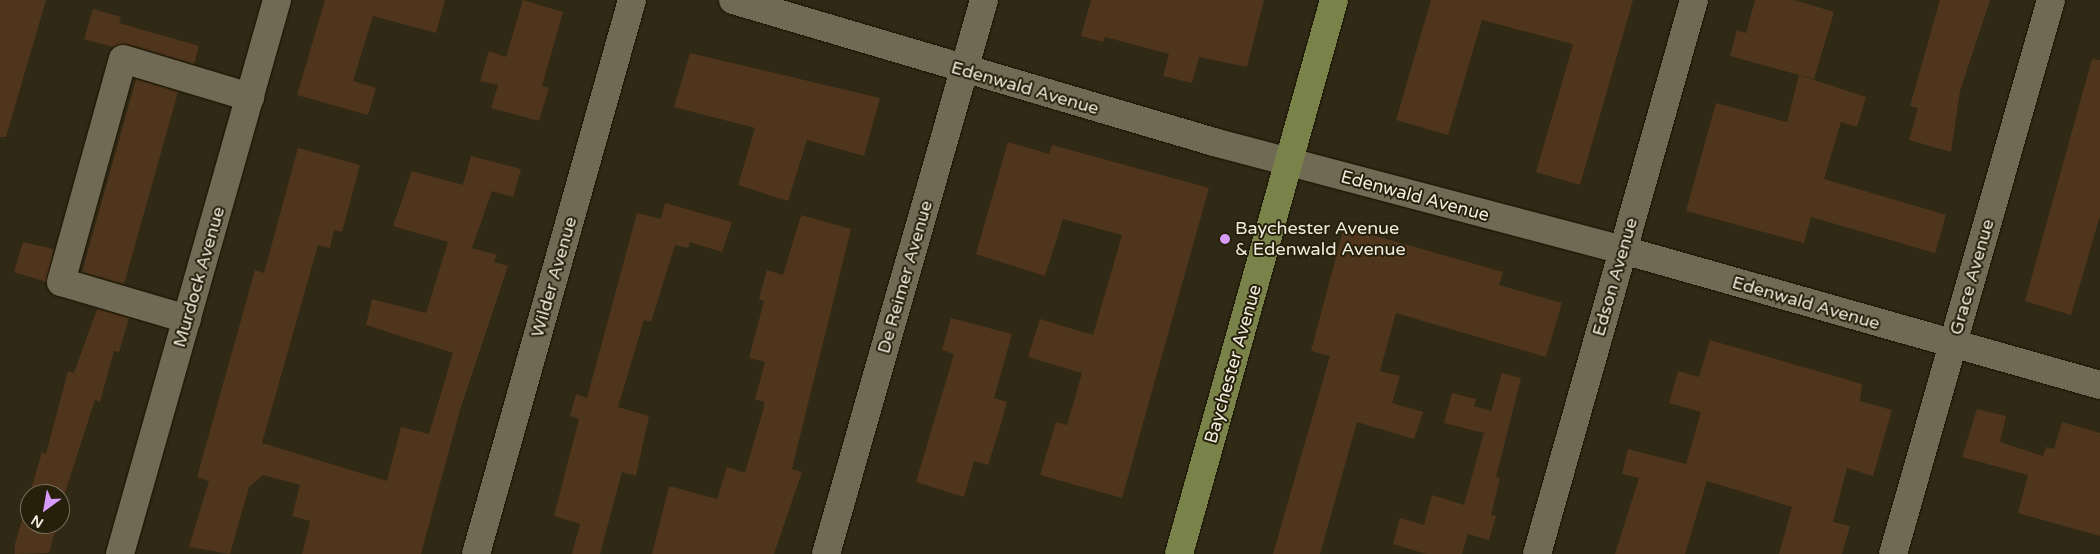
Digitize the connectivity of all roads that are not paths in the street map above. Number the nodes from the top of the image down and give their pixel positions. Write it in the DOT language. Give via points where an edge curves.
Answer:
graph roads {
  1 [pos="277,0"];
  2 [pos="632,0"];
  3 [pos="733,0"];
  4 [pos="984,0"];
  5 [pos="1334,0"];
  6 [pos="1694,0"];
  7 [pos="2051,0"];
  8 [pos="964,71"];
  9 [pos="250,96"];
  10 [pos="1290,162"];
  11 [pos="1623,250"];
  12 [pos="187,319"];
  13 [pos="1953,344"];
  14 [pos="2100,385"];
  15 [pos="120,554"];
  16 [pos="476,554"];
  17 [pos="826,554"];
  18 [pos="1179,554"];
  19 [pos="1537,554"];
  20 [pos="1893,554"];
  1 -- 9 [label="street, Murdock Avenue"];
  2 -- 16 [label="street, Wilder Avenue"];
  3 -- 8 [label="street, Edenwald Avenue"];
  4 -- 8 [label="street, De Reimer Avenue"];
  5 -- 10 [label="main road, Baychester Avenue"];
  6 -- 11 [label="street, Edson Avenue"];
  7 -- 13 [label="street, Grace Avenue"];
  8 -- 10 [label="street, Edenwald Avenue"];
  8 -- 17 [label="street, De Reimer Avenue"];
  9 -- 12 [label="street, Murdock Avenue"];
  9 -- 12 [label="street" via="123,59 61,282"];
  10 -- 11 [label="street, Edenwald Avenue"];
  10 -- 18 [label="main road, Baychester Avenue"];
  11 -- 13 [label="street, Edenwald Avenue"];
  11 -- 19 [label="street, Edson Avenue"];
  12 -- 15 [label="street, Murdock Avenue"];
  13 -- 14 [label="street, Edenwald Avenue"];
  13 -- 20 [label="street, Grace Avenue"];
}
